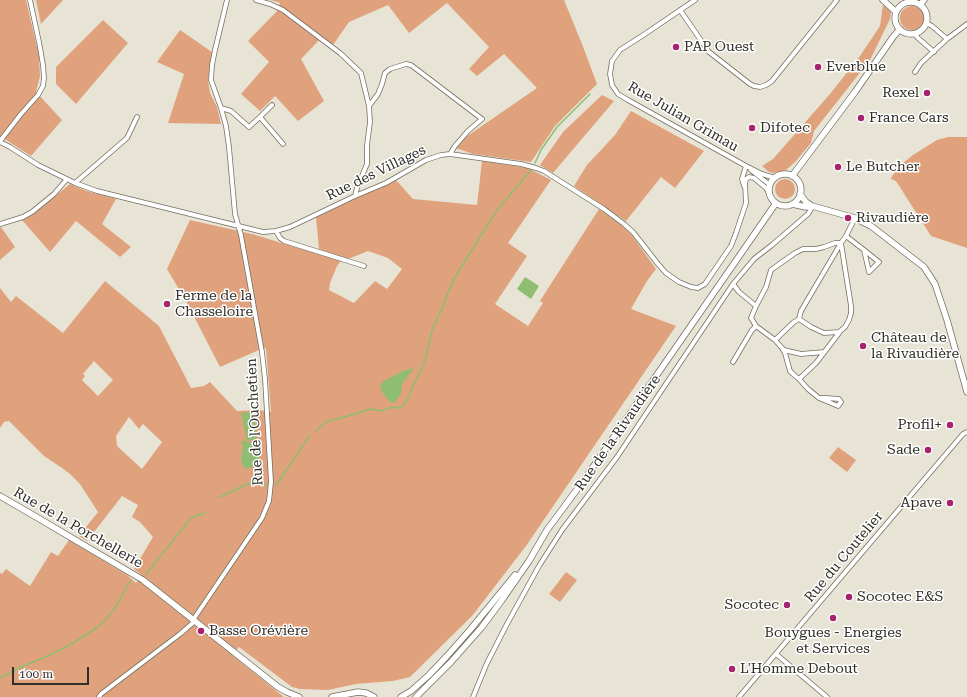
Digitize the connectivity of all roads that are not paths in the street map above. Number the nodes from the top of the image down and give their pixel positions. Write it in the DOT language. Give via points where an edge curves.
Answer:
graph roads {
  1 [pos="30,0"];
  2 [pos="227,0"];
  3 [pos="256,0"];
  4 [pos="695,0"];
  5 [pos="837,0"];
  6 [pos="883,0"];
  7 [pos="924,0"];
  8 [pos="903,2"];
  9 [pos="920,5"];
  10 [pos="680,10"];
  11 [pos="896,12"];
  12 [pos="926,23"];
  13 [pos="967,24"];
  14 [pos="900,29"];
  15 [pos="915,34"];
  16 [pos="947,39"];
  17 [pos="934,52"];
  18 [pos="915,72"];
  19 [pos="272,105"];
  20 [pos="369,106"];
  21 [pos="221,108"];
  22 [pos="137,117"];
  23 [pos="260,117"];
  24 [pos="0,141"];
  25 [pos="283,144"];
  26 [pos="450,154"];
  27 [pos="746,166"];
  28 [pos="792,176"];
  29 [pos="775,178"];
  30 [pos="67,179"];
  31 [pos="75,183"];
  32 [pos="770,185"];
  33 [pos="745,190"];
  34 [pos="769,193"];
  35 [pos="800,194"];
  36 [pos="355,196"];
  37 [pos="776,203"];
  38 [pos="792,204"];
  39 [pos="812,206"];
  40 [pos="855,218"];
  41 [pos="0,224"];
  42 [pos="239,226"];
  43 [pos="276,231"];
  44 [pos="846,236"];
  45 [pos="841,243"];
  46 [pos="864,250"];
  47 [pos="364,266"];
  48 [pos="733,284"];
  49 [pos="756,306"];
  50 [pos="798,319"];
  51 [pos="756,326"];
  52 [pos="839,332"];
  53 [pos="775,340"];
  54 [pos="784,350"];
  55 [pos="824,352"];
  56 [pos="733,362"];
  57 [pos="800,379"];
  58 [pos="967,392"];
  59 [pos="819,398"];
  60 [pos="967,432"];
  61 [pos="0,496"];
  62 [pos="534,551"];
  63 [pos="194,621"];
  64 [pos="776,654"];
  65 [pos="99,697"];
  66 [pos="300,697"];
  67 [pos="332,697"];
  68 [pos="374,697"];
  69 [pos="401,697"];
  70 [pos="416,697"];
  71 [pos="473,697"];
  72 [pos="739,697"];
  73 [pos="827,697"];
  1 -- 24 [label="street" via="40,42 43,86"];
  2 -- 21 [label="street, Rue de l'Ouchetien" via="211,80"];
  3 -- 20 [label="street" via="283,10 344,57 361,73"];
  4 -- 10 [label="street"];
  5 -- 10 [label="street" via="772,81 760,87 750,84 709,52"];
  6 -- 11 [label="main road"];
  7 -- 9 [label="main road"];
  8 -- 9 [label="main road"];
  8 -- 11 [label="main road"];
  9 -- 12 [label="main road" via="927,16"];
  10 -- 27 [label="street, Rue Julian Grimau" via="620,50 612,61 612,85 618,94"];
  11 -- 14 [label="main road" via="896,23"];
  12 -- 15 [label="main road" via="922,30"];
  12 -- 16 [label="street"];
  13 -- 16 [label="street"];
  14 -- 15 [label="main road" via="907,34"];
  14 -- 28 [label="main road"];
  15 -- 17 [label="street"];
  16 -- 17 [label="street"];
  17 -- 18 [label="street"];
  19 -- 23 [label="street"];
  20 -- 26 [label="street" via="378,94 385,73 406,64 411,65 482,119 468,131"];
  20 -- 36 [label="street" via="367,164"];
  21 -- 23 [label="street" via="231,110 249,127"];
  21 -- 42 [label="street, Rue de l'Ouchetien" via="226,126 235,214"];
  22 -- 31 [label="street" via="127,138"];
  23 -- 25 [label="street"];
  24 -- 30 [label="street, Rue des Villages" via="38,165"];
  26 -- 33 [label="street, Rue des Villages" via="522,164 544,171 624,224 666,273 679,282 698,288 705,284 730,246 746,203"];
  26 -- 36 [label="street, Rue des Villages" via="426,160"];
  27 -- 29 [label="street, Rue Julian Grimau"];
  27 -- 32 [label="street, Rue Julian Grimau"];
  27 -- 33 [label="street" via="742,179"];
  28 -- 29 [label="main road" via="784,174"];
  28 -- 35 [label="main road" via="800,185"];
  29 -- 32 [label="main road"];
  30 -- 31 [label="street, Rue des Villages"];
  30 -- 41 [label="street" via="32,212"];
  31 -- 42 [label="street, Rue des Villages"];
  32 -- 34 [label="main road"];
  33 -- 34 [label="street" via="746,179 749,177 758,181"];
  34 -- 37 [label="main road"];
  35 -- 38 [label="main road"];
  35 -- 39 [label="main road"];
  36 -- 43 [label="street, Rue des Villages" via="290,227"];
  37 -- 38 [label="main road" via="785,206"];
  37 -- 62 [label="main road"];
  38 -- 39 [label="main road"];
  39 -- 40 [label="main road"];
  39 -- 48 [label="street, Rue de la Rivaudière" via="808,214 754,259"];
  40 -- 44 [label="street"];
  40 -- 58 [label="main road" via="871,226 930,274 947,320"];
  42 -- 43 [label="street, Rue des Villages" via="263,232"];
  42 -- 63 [label="street, Rue de l'Ouchetien" via="265,379 271,482 269,501 262,518"];
  43 -- 47 [label="street" via="284,242"];
  44 -- 45 [label="street"];
  44 -- 46 [label="street"];
  45 -- 49 [label="street" via="803,249 771,270"];
  45 -- 50 [label="street"];
  45 -- 52 [label="street" via="851,313 845,327"];
  46 -- 46 [label="street" via="867,265 869,272 879,262"];
  48 -- 49 [label="street"];
  48 -- 71 [label="street, Rue de la Rivaudière" via="617,457 551,545 497,643"];
  49 -- 51 [label="street" via="751,318"];
  50 -- 52 [label="street" via="824,333"];
  50 -- 53 [label="street"];
  51 -- 53 [label="street"];
  51 -- 56 [label="street"];
  52 -- 55 [label="street"];
  53 -- 54 [label="street"];
  54 -- 55 [label="street" via="801,354"];
  54 -- 57 [label="street" via="790,371"];
  55 -- 57 [label="street"];
  57 -- 59 [label="street"];
  60 -- 64 [label="street, Rue du Coutelier"];
  61 -- 63 [label="main road, Rue de la Porchellerie" via="143,580"];
  62 -- 69 [label="main road" via="447,656 429,675"];
  62 -- 70 [label="main road" via="482,627"];
  63 -- 65 [label="street, Rue de l'Ouchetien"];
  63 -- 66 [label="main road, Rue de la Porchellerie" via="278,686"];
  64 -- 72 [label="street, Rue du Coutelier"];
  64 -- 73 [label="street"];
  67 -- 68 [label="main road" via="358,692"];
}
